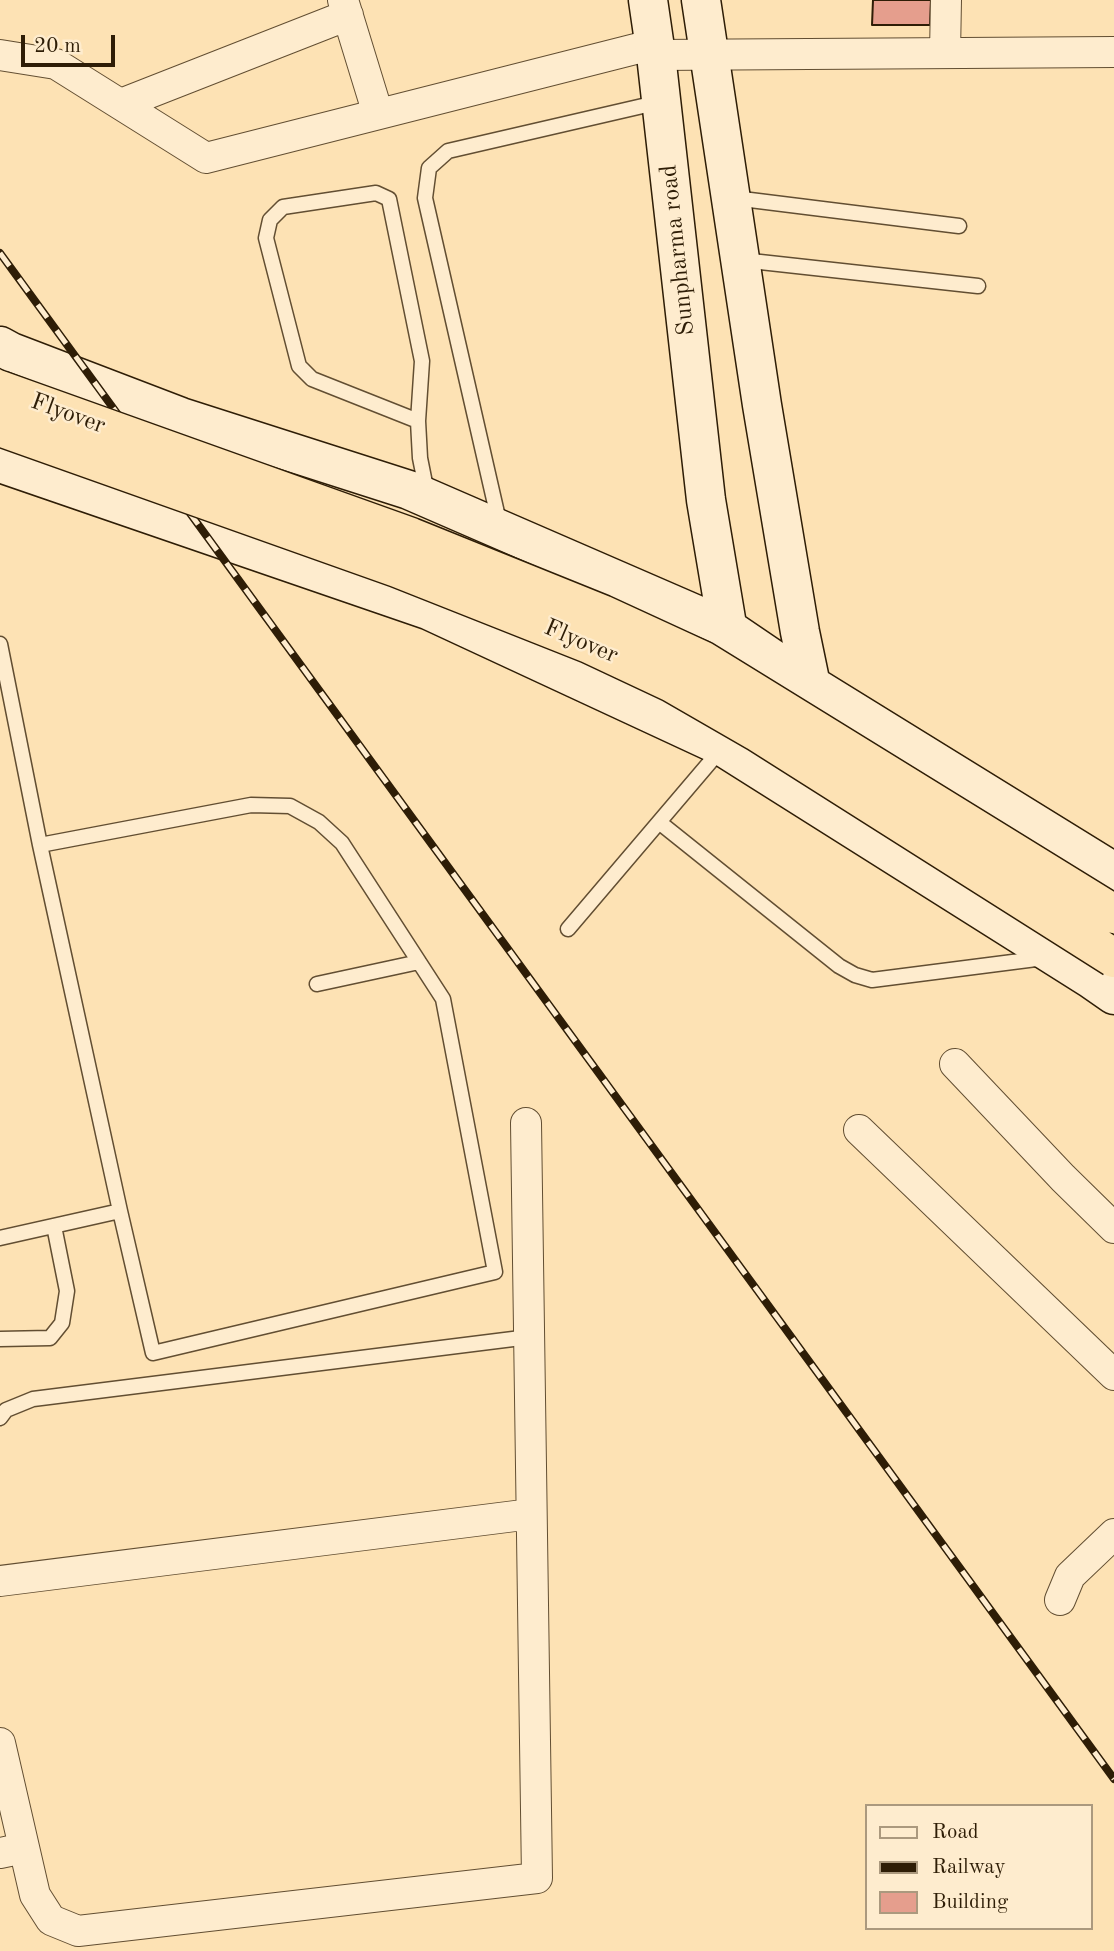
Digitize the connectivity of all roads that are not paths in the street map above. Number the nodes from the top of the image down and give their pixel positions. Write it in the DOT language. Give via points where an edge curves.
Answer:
graph roads {
  1 [pos="648,0"];
  2 [pos="701,0"];
  3 [pos="946,0"];
  4 [pos="345,8"];
  5 [pos="656,49"];
  6 [pos="1114,52"];
  7 [pos="945,53"];
  8 [pos="0,55"];
  9 [pos="710,55"];
  10 [pos="662,102"];
  11 [pos="121,104"];
  12 [pos="378,114"];
  13 [pos="732,197"];
  14 [pos="959,226"];
  15 [pos="741,260"];
  16 [pos="978,286"];
  17 [pos="0,346"];
  18 [pos="0,390"];
  19 [pos="418,421"];
  20 [pos="0,428"];
  21 [pos="0,463"];
  22 [pos="427,498"];
  23 [pos="501,529"];
  24 [pos="727,628"];
  25 [pos="0,644"];
  26 [pos="811,685"];
  27 [pos="16,725"];
  28 [pos="0,729"];
  29 [pos="723,747"];
  30 [pos="756,768"];
  31 [pos="660,822"];
  32 [pos="40,845"];
  33 [pos="1114,872"];
  34 [pos="1114,914"];
  35 [pos="568,929"];
  36 [pos="1055,956"];
  37 [pos="1114,958"];
  38 [pos="419,962"];
  39 [pos="317,984"];
  40 [pos="1114,995"];
  41 [pos="955,1064"];
  42 [pos="526,1123"];
  43 [pos="859,1129"];
  44 [pos="120,1211"];
  45 [pos="54,1226"];
  46 [pos="1114,1228"];
  47 [pos="0,1238"];
  48 [pos="529,1337"];
  49 [pos="0,1339"];
  50 [pos="1114,1375"];
  51 [pos="0,1418"];
  52 [pos="531,1514"];
  53 [pos="1114,1534"];
  54 [pos="0,1581"];
  55 [pos="1060,1600"];
  56 [pos="0,1743"];
  57 [pos="12,1851"];
  1 -- 5 [label="street, Sunpharma road"];
  2 -- 9 [label="street"];
  3 -- 7 [label="street"];
  4 -- 11 [label="street"];
  4 -- 12 [label="street"];
  5 -- 9 [label="street"];
  5 -- 10 [label="street, Sunpharma road"];
  5 -- 12 [label="street"];
  6 -- 7 [label="street"];
  7 -- 9 [label="street"];
  8 -- 11 [label="street" via="56,64"];
  9 -- 13 [label="street"];
  10 -- 23 [label="lane" via="448,151 429,168 425,198"];
  10 -- 24 [label="street, Sunpharma road" via="706,500"];
  11 -- 12 [label="street" via="206,158"];
  13 -- 14 [label="lane"];
  13 -- 15 [label="street"];
  15 -- 16 [label="lane"];
  15 -- 26 [label="street"];
  17 -- 22 [label="street" via="181,417"];
  18 -- 34 [label="main road, Flyover, bridge" via="411,537 690,654"];
  19 -- 19 [label="lane" via="312,379 299,366 266,238 270,220 283,207 376,193 389,199 422,361"];
  19 -- 22 [label="lane"];
  20 -- 37 [label="main road, Flyover, bridge" via="397,568 589,643 757,732"];
  21 -- 29 [label="street" via="428,610"];
  22 -- 23 [label="street"];
  23 -- 24 [label="street"];
  24 -- 26 [label="street"];
  24 -- 30 [label="street, Sunpharma road"];
  25 -- 27 [label="lane"];
  26 -- 33 [label="street"];
  27 -- 28 [label="lane"];
  27 -- 32 [label="lane"];
  29 -- 30 [label="street"];
  29 -- 31 [label="lane"];
  30 -- 36 [label="street"];
  31 -- 35 [label="lane"];
  31 -- 36 [label="lane" via="855,975 872,980"];
  32 -- 38 [label="lane" via="251,805 290,806 319,822 342,844"];
  32 -- 44 [label="lane"];
  36 -- 40 [label="street"];
  38 -- 39 [label="lane"];
  38 -- 44 [label="lane" via="443,999 495,1272 152,1353"];
  41 -- 46 [label="street"];
  42 -- 48 [label="street"];
  43 -- 50 [label="street"];
  44 -- 45 [label="lane"];
  45 -- 47 [label="lane"];
  45 -- 49 [label="lane" via="67,1292 62,1323 50,1338"];
  48 -- 51 [label="lane" via="33,1399 6,1410"];
  48 -- 52 [label="street"];
  52 -- 54 [label="street"];
  52 -- 57 [label="street" via="537,1878 78,1931 51,1920"];
  53 -- 55 [label="street" via="1070,1576"];
  56 -- 57 [label="street"];
}
